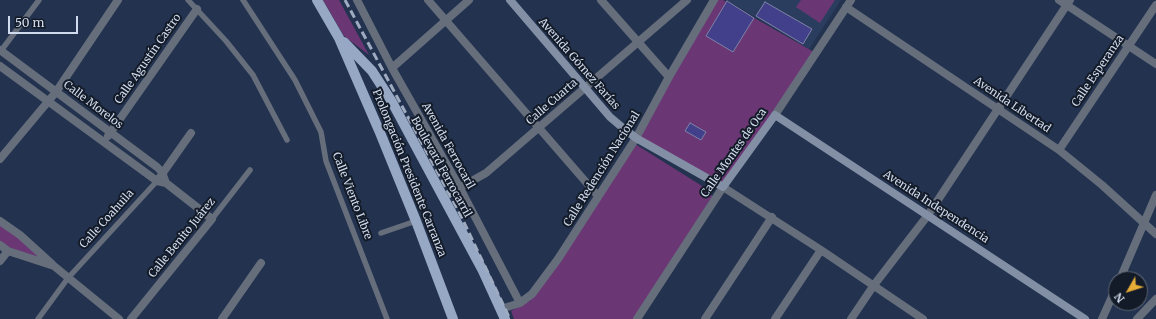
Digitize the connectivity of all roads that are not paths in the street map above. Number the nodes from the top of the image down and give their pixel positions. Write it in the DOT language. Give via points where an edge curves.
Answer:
graph roads {
  1 [pos="39,0"];
  2 [pos="118,0"];
  3 [pos="188,0"];
  4 [pos="243,0"];
  5 [pos="317,0"];
  6 [pos="357,0"];
  7 [pos="428,0"];
  8 [pos="469,0"];
  9 [pos="510,0"];
  10 [pos="601,0"];
  11 [pos="687,0"];
  12 [pos="714,0"];
  13 [pos="1059,0"];
  14 [pos="1068,3"];
  15 [pos="849,4"];
  16 [pos="1156,5"];
  17 [pos="198,9"];
  18 [pos="446,21"];
  19 [pos="339,38"];
  20 [pos="638,42"];
  21 [pos="1128,46"];
  22 [pos="0,51"];
  23 [pos="1156,64"];
  24 [pos="0,66"];
  25 [pos="392,68"];
  26 [pos="669,77"];
  27 [pos="585,88"];
  28 [pos="56,92"];
  29 [pos="48,102"];
  30 [pos="998,110"];
  31 [pos="775,116"];
  32 [pos="539,128"];
  33 [pos="111,132"];
  34 [pos="190,133"];
  35 [pos="636,138"];
  36 [pos="287,140"];
  37 [pos="104,142"];
  38 [pos="1059,150"];
  39 [pos="0,159"];
  40 [pos="250,170"];
  41 [pos="162,172"];
  42 [pos="157,181"];
  43 [pos="166,183"];
  44 [pos="723,187"];
  45 [pos="460,188"];
  46 [pos="1156,195"];
  47 [pos="598,196"];
  48 [pos="443,197"];
  49 [pos="928,215"];
  50 [pos="772,217"];
  51 [pos="212,219"];
  52 [pos="0,221"];
  53 [pos="416,221"];
  54 [pos="1144,222"];
  55 [pos="381,234"];
  56 [pos="1156,234"];
  57 [pos="0,246"];
  58 [pos="821,250"];
  59 [pos="8,251"];
  60 [pos="0,261"];
  61 [pos="261,264"];
  62 [pos="54,266"];
  63 [pos="1123,271"];
  64 [pos="68,278"];
  65 [pos="874,285"];
  66 [pos="1156,299"];
  67 [pos="520,304"];
  68 [pos="1108,306"];
  69 [pos="501,309"];
  70 [pos="38,319"];
  71 [pos="119,319"];
  72 [pos="131,319"];
  73 [pos="222,319"];
  74 [pos="388,319"];
  75 [pos="453,319"];
  76 [pos="505,319"];
  77 [pos="637,319"];
  78 [pos="705,319"];
  79 [pos="775,319"];
  80 [pos="851,319"];
  81 [pos="923,319"];
  82 [pos="1085,319"];
  83 [pos="1102,319"];
  84 [pos="1137,319"];
  1 -- 22 [label="lane"];
  2 -- 28 [label="street"];
  3 -- 17 [label="lane"];
  4 -- 74 [label="lane, Calle Viento Libre" via="295,80 321,132 326,161"];
  5 -- 19 [label="main road"];
  6 -- 25 [label="street, Avenida Ferrocaril"];
  7 -- 18 [label="street"];
  8 -- 18 [label="street"];
  9 -- 27 [label="main road, Avenida Gómez Farías"];
  10 -- 20 [label="street"];
  11 -- 20 [label="street, Calle Cuarta"];
  12 -- 26 [label="street, Calle Redención Nacional"];
  13 -- 14 [label="street"];
  14 -- 21 [label="street"];
  14 -- 30 [label="street"];
  15 -- 30 [label="street, Avenida Libertad"];
  15 -- 31 [label="street, Calle Montes de Oca"];
  16 -- 21 [label="street, Calle Esperanza"];
  17 -- 33 [label="street, Calle Agustín Castro"];
  17 -- 36 [label="lane" via="253,75"];
  18 -- 25 [label="street"];
  18 -- 32 [label="street"];
  19 -- 48 [label="main road, Boulevard Ferrocarril" via="372,71 392,102"];
  19 -- 53 [label="main road, Prolongación Presidente Carranza"];
  20 -- 26 [label="street"];
  20 -- 27 [label="street, Calle Cuarta"];
  21 -- 23 [label="street"];
  21 -- 38 [label="street, Calle Esperanza"];
  22 -- 28 [label="street, Calle Morelos"];
  24 -- 29 [label="street, Calle Morelos"];
  25 -- 45 [label="street, Avenida Ferrocaril"];
  26 -- 35 [label="street, Calle Redención Nacional"];
  27 -- 32 [label="street, Calle Cuarta"];
  27 -- 35 [label="main road, Avenida Gómez Farías" via="610,117"];
  28 -- 29 [label="street"];
  28 -- 33 [label="street, Calle Morelos"];
  29 -- 37 [label="street, Calle Morelos"];
  29 -- 39 [label="street"];
  30 -- 38 [label="street, Avenida Libertad"];
  30 -- 49 [label="street"];
  31 -- 44 [label="main road, Calle Montes de Oca"];
  31 -- 49 [label="main road, Avenida Independencia"];
  32 -- 45 [label="street, Calle Cuarta" via="486,173"];
  32 -- 47 [label="street"];
  33 -- 37 [label="street, Calle Agustín Castro"];
  33 -- 41 [label="street, Calle Morelos"];
  34 -- 41 [label="street, Calle Coahuila"];
  35 -- 44 [label="main road, Avenida Gómez Farías"];
  35 -- 47 [label="street, Calle Redención Nacional"];
  37 -- 42 [label="street, Calle Morelos"];
  38 -- 54 [label="street, Avenida Libertad"];
  40 -- 51 [label="lane, Calle Benito Juárez"];
  41 -- 42 [label="street, Calle Coahuila"];
  41 -- 43 [label="street"];
  42 -- 43 [label="street, Calle Morelos"];
  42 -- 64 [label="lane, Calle Coahuila"];
  43 -- 51 [label="street, Calle Morelos"];
  44 -- 50 [label="street"];
  44 -- 77 [label="street, Calle Montes de Oca"];
  45 -- 48 [label="street, Calle Cuarta"];
  45 -- 67 [label="street, Avenida Ferrocaril"];
  46 -- 54 [label="street"];
  47 -- 67 [label="street, Calle Redención Nacional" via="545,277 532,294"];
  48 -- 69 [label="main road, Boulevard Ferrocarril"];
  49 -- 65 [label="street"];
  49 -- 82 [label="main road, Avenida Independencia"];
  50 -- 58 [label="street"];
  50 -- 78 [label="street"];
  51 -- 72 [label="street, Calle Benito Juárez"];
  52 -- 62 [label="street" via="20,235"];
  53 -- 55 [label="lane"];
  53 -- 75 [label="main road, Prolongación Presidente Carranza"];
  54 -- 56 [label="street, Avenida Libertad"];
  54 -- 63 [label="street"];
  57 -- 59 [label="street"];
  58 -- 65 [label="street"];
  58 -- 79 [label="street"];
  59 -- 60 [label="street"];
  59 -- 62 [label="street"];
  61 -- 73 [label="street"];
  62 -- 64 [label="street"];
  64 -- 70 [label="lane, Calle Coahuila"];
  64 -- 71 [label="street"];
  65 -- 80 [label="street"];
  65 -- 81 [label="street"];
  66 -- 84 [label="street"];
  67 -- 69 [label="street, Calle Redención Nacional"];
  68 -- 83 [label="street"];
  69 -- 76 [label="main road, Boulevard Ferrocarril"];
}
